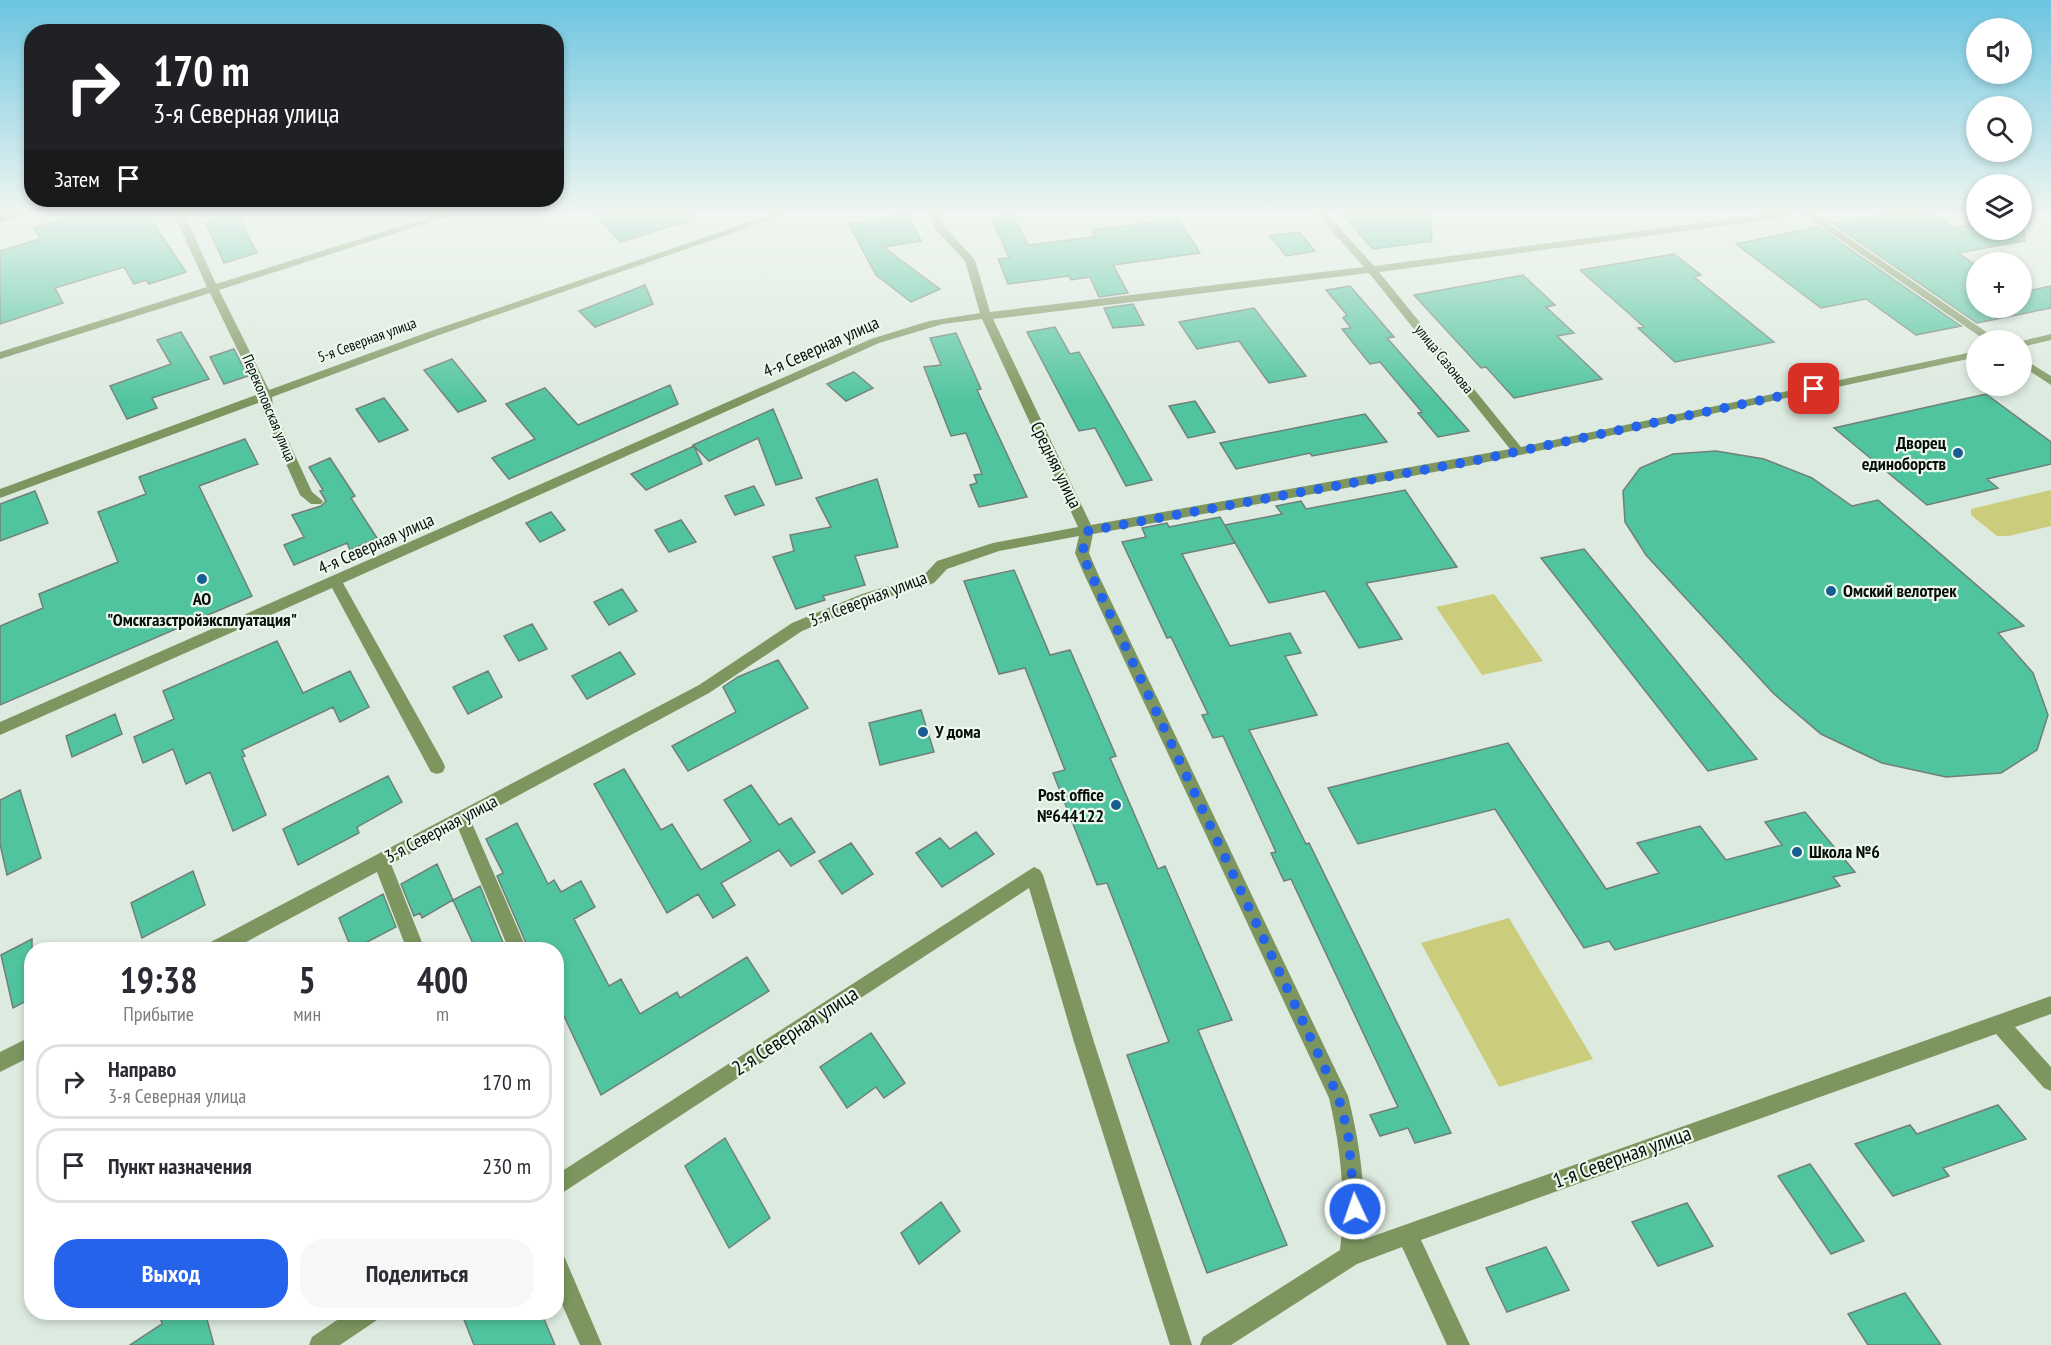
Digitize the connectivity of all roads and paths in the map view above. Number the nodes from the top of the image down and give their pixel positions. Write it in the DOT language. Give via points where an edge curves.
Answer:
graph roads {
  1 [pos="208,277"];
  2 [pos="252,277"];
  3 [pos="599,277"];
  4 [pos="975,277"];
  5 [pos="1315,277"];
  6 [pos="1377,277"];
  7 [pos="1900,277"];
  8 [pos="213,289"];
  9 [pos="986,316"];
  10 [pos="1977,330"];
  11 [pos="2051,337"];
  12 [pos="2032,342"];
  13 [pos="0,356"];
  14 [pos="1966,356"];
  15 [pos="2032,368"];
  16 [pos="2051,381"];
  17 [pos="266,395"];
  18 [pos="1518,451"];
  19 [pos="0,494"];
  20 [pos="316,501"];
  21 [pos="1088,531"];
  22 [pos="336,582"];
  23 [pos="0,729"];
  24 [pos="436,767"];
  25 [pos="462,818"];
  26 [pos="381,861"];
  27 [pos="228,942"];
  28 [pos="413,942"];
  29 [pos="515,942"];
  30 [pos="2051,1005"];
  31 [pos="1999,1023"];
  32 [pos="24,1050"];
  33 [pos="0,1062"];
  34 [pos="2051,1081"];
  35 [pos="564,1182"];
  36 [pos="1407,1234"];
  37 [pos="1350,1256"];
  38 [pos="564,1283"];
  39 [pos="357,1320"];
  40 [pos="320,1345"];
  41 [pos="591,1345"];
  42 [pos="1181,1345"];
  43 [pos="1211,1345"];
  44 [pos="1459,1345"];
  1 -- 8 [label="street, Перекоповская улица"];
  2 -- 8 [label="street"];
  3 -- 17 [label="street, 5-я Северная улица"];
  4 -- 9 [label="street, Средняя улица"];
  5 -- 9 [label="street, 4-я Северная улица"];
  6 -- 18 [label="street, улица Сазонова"];
  7 -- 10 [label="street"];
  8 -- 13 [label="street"];
  8 -- 17 [label="street, Перекоповская улица"];
  9 -- 21 [label="street, Средняя улица"];
  9 -- 22 [label="street, 4-я Северная улица" via="961,316 875,341"];
  11 -- 12 [label="street"];
  14 -- 18 [label="street, 3-я Северная улица"];
  15 -- 16 [label="street"];
  17 -- 19 [label="street, 5-я Северная улица"];
  17 -- 20 [label="street, Перекоповская улица" via="267,408 307,495"];
  18 -- 21 [label="street, 3-я Северная улица"];
  21 -- 25 [label="street, 3-я Северная улица" via="998,546 942,565 929,579 867,598 797,627 704,689"];
  21 -- 37 [label="street, Средняя улица" via="1082,553 1091,574 1338,1096 1353,1169 1355,1209"];
  22 -- 23 [label="street, 4-я Северная улица"];
  22 -- 24 [label="street"];
  25 -- 26 [label="street, 3-я Северная улица"];
  25 -- 29 [label="street"];
  26 -- 27 [label="street, 3-я Северная улица"];
  26 -- 28 [label="street"];
  30 -- 31 [label="street, 1-я Северная улица"];
  31 -- 34 [label="street"];
  31 -- 36 [label="street, 1-я Северная улица"];
  32 -- 33 [label="street"];
  35 -- 42 [label="street, 2-я Северная улица" via="1034,875"];
  36 -- 37 [label="street, 1-я Северная улица"];
  36 -- 44 [label="street"];
  37 -- 43 [label="street, 1-я Северная улица"];
  38 -- 41 [label="street"];
  39 -- 40 [label="street"];
}
